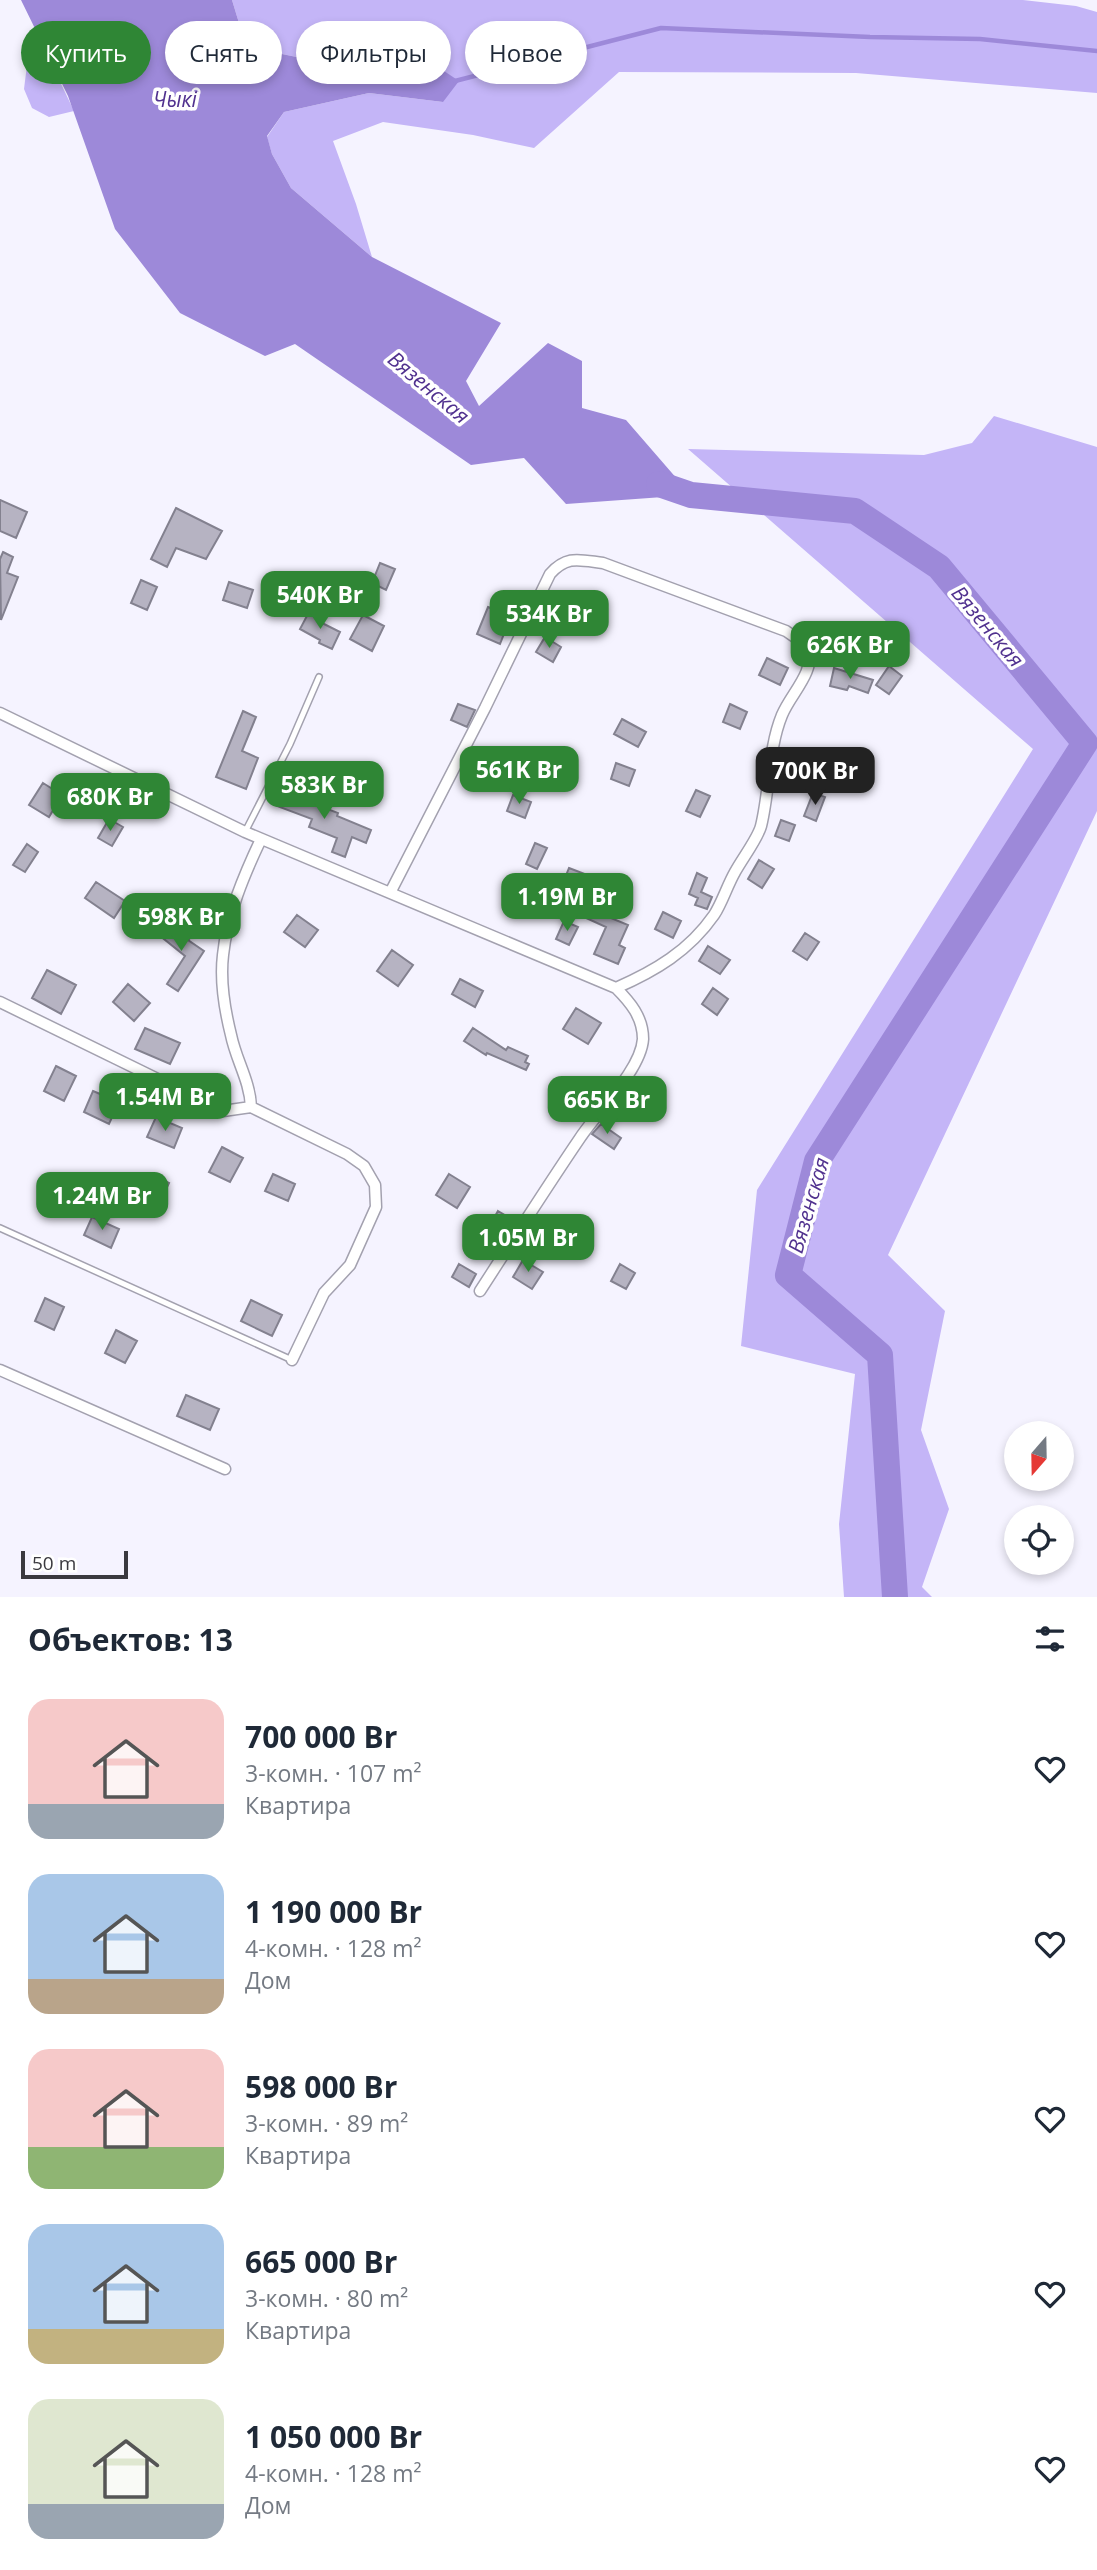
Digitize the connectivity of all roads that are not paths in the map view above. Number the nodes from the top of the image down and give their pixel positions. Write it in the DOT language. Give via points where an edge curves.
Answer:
graph roads {
  1 [pos="319,677"];
  2 [pos="0,713"];
  3 [pos="244,832"];
  4 [pos="261,839"];
  5 [pos="391,891"];
  6 [pos="616,988"];
  7 [pos="0,1004"];
  8 [pos="251,1107"];
  9 [pos="0,1228"];
  10 [pos="480,1291"];
  11 [pos="292,1360"];
  12 [pos="0,1370"];
  13 [pos="225,1469"];
  1 -- 3 [label="lane"];
  2 -- 3 [label="street"];
  3 -- 4 [label="street"];
  4 -- 5 [label="street"];
  4 -- 8 [label="street" via="241,884 222,956 231,1035 250,1089"];
  5 -- 6 [label="street"];
  5 -- 6 [label="street" via="560,562 576,559 603,564 786,631 809,647 811,654 803,679 782,714 761,828 704,927 651,973"];
  6 -- 10 [label="street" via="636,1009 643,1039 636,1059"];
  7 -- 8 [label="street" via="223,1111"];
  8 -- 11 [label="street" via="348,1154 364,1166 375,1185 376,1207 350,1265 324,1293"];
  9 -- 11 [label="lane"];
  12 -- 13 [label="street"];
}
